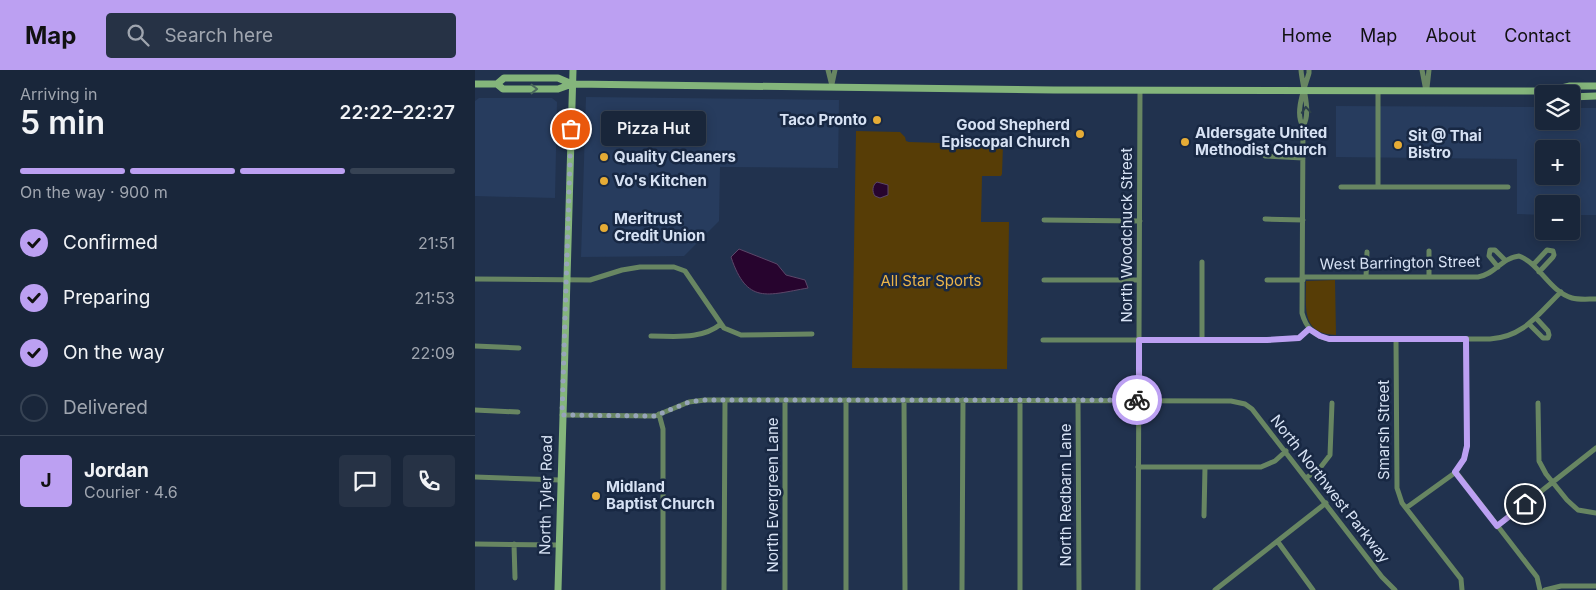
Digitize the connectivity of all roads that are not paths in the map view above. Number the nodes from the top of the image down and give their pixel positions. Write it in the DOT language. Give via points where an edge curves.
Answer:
graph roads {
  1 [pos="573,70"];
  2 [pos="827,70"];
  3 [pos="835,70"];
  4 [pos="1301,70"];
  5 [pos="1309,70"];
  6 [pos="1422,70"];
  7 [pos="1429,70"];
  8 [pos="475,84"];
  9 [pos="572,84"];
  10 [pos="832,86"];
  11 [pos="1580,86"];
  12 [pos="1596,86"];
  13 [pos="1140,90"];
  14 [pos="1304,91"];
  15 [pos="1378,91"];
  16 [pos="1427,91"];
  17 [pos="1535,91"];
  18 [pos="1596,96"];
  19 [pos="1580,97"];
  20 [pos="1265,156"];
  21 [pos="1303,158"];
  22 [pos="1341,187"];
  23 [pos="1378,187"];
  24 [pos="1508,187"];
  25 [pos="1265,219"];
  26 [pos="1043,220"];
  27 [pos="1303,220"];
  28 [pos="1139,221"];
  29 [pos="1429,251"];
  30 [pos="1367,252"];
  31 [pos="1505,260"];
  32 [pos="1202,262"];
  33 [pos="1533,265"];
  34 [pos="1498,267"];
  35 [pos="1539,272"];
  36 [pos="1366,277"];
  37 [pos="1429,277"];
  38 [pos="475,279"];
  39 [pos="1303,279"];
  40 [pos="1044,280"];
  41 [pos="1139,280"];
  42 [pos="1267,280"];
  43 [pos="566,281"];
  44 [pos="1561,292"];
  45 [pos="1596,299"];
  46 [pos="1536,318"];
  47 [pos="721,324"];
  48 [pos="1529,324"];
  49 [pos="1309,329"];
  50 [pos="812,334"];
  51 [pos="651,336"];
  52 [pos="1396,339"];
  53 [pos="1466,339"];
  54 [pos="1043,340"];
  55 [pos="1139,340"];
  56 [pos="1203,340"];
  57 [pos="475,346"];
  58 [pos="519,348"];
  59 [pos="725,400"];
  60 [pos="785,400"];
  61 [pos="846,400"];
  62 [pos="903,400"];
  63 [pos="963,400"];
  64 [pos="1020,400"];
  65 [pos="1078,400"];
  66 [pos="1139,400"];
  67 [pos="1332,403"];
  68 [pos="1538,403"];
  69 [pos="475,410"];
  70 [pos="518,412"];
  71 [pos="659,414"];
  72 [pos="562,415"];
  73 [pos="1596,448"];
  74 [pos="1286,451"];
  75 [pos="1138,467"];
  76 [pos="1205,467"];
  77 [pos="1455,472"];
  78 [pos="475,477"];
  79 [pos="1306,478"];
  80 [pos="560,480"];
  81 [pos="1552,482"];
  82 [pos="1326,503"];
  83 [pos="1406,508"];
  84 [pos="1596,513"];
  85 [pos="1204,516"];
  86 [pos="1497,526"];
  87 [pos="1278,542"];
  88 [pos="475,544"];
  89 [pos="515,544"];
  90 [pos="559,546"];
  91 [pos="515,578"];
  92 [pos="1595,587"];
  93 [pos="558,590"];
  94 [pos="663,590"];
  95 [pos="724,590"];
  96 [pos="785,590"];
  97 [pos="846,590"];
  98 [pos="905,590"];
  99 [pos="962,590"];
  100 [pos="1020,590"];
  101 [pos="1079,590"];
  102 [pos="1138,590"];
  103 [pos="1215,590"];
  104 [pos="1313,590"];
  105 [pos="1395,590"];
  106 [pos="1462,590"];
  107 [pos="1540,590"];
  108 [pos="1545,590"];
  1 -- 9 [label="main road, North Tyler Road"];
  2 -- 10 [label="street"];
  3 -- 10 [label="street"];
  4 -- 14 [label="street"];
  5 -- 14 [label="street"];
  6 -- 16 [label="street"];
  7 -- 16 [label="street"];
  8 -- 9 [label="main road" via="497,84 503,89 558,88"];
  9 -- 10 [label="main road"];
  9 -- 43 [label="main road, North Tyler Road"];
  10 -- 13 [label="main road"];
  11 -- 12 [label="main road"];
  13 -- 14 [label="main road"];
  13 -- 28 [label="street, North Woodchuck Street"];
  14 -- 15 [label="main road"];
  14 -- 21 [label="street" via="1300,109"];
  15 -- 16 [label="main road"];
  15 -- 23 [label="street"];
  16 -- 17 [label="main road"];
  18 -- 19 [label="main road"];
  20 -- 21 [label="street"];
  21 -- 27 [label="street"];
  22 -- 23 [label="street"];
  23 -- 24 [label="street"];
  25 -- 27 [label="street"];
  26 -- 28 [label="street"];
  27 -- 39 [label="street"];
  28 -- 41 [label="street, North Woodchuck Street"];
  29 -- 37 [label="street"];
  30 -- 36 [label="street"];
  31 -- 33 [label="street" via="1519,256"];
  31 -- 34 [label="street, West Barrington Street"];
  31 -- 34 [label="street" via="1491,250 1489,256"];
  32 -- 56 [label="street"];
  33 -- 35 [label="street"];
  33 -- 35 [label="street" via="1547,250 1553,251 1553,257"];
  34 -- 37 [label="street, West Barrington Street" via="1478,277"];
  35 -- 44 [label="street"];
  36 -- 37 [label="street, West Barrington Street"];
  36 -- 39 [label="street, West Barrington Street"];
  38 -- 43 [label="street"];
  39 -- 42 [label="street, West Barrington Street"];
  39 -- 49 [label="street" via="1302,313"];
  40 -- 41 [label="street"];
  41 -- 55 [label="street, North Woodchuck Street"];
  43 -- 47 [label="street" via="590,280 631,267 680,268"];
  43 -- 72 [label="main road, North Tyler Road"];
  44 -- 45 [label="street" via="1571,298"];
  44 -- 46 [label="street"];
  46 -- 48 [label="street"];
  46 -- 48 [label="street" via="1548,331 1548,338 1543,338"];
  47 -- 50 [label="street" via="741,335"];
  47 -- 51 [label="street" via="714,330 695,336"];
  48 -- 53 [label="street" via="1497,339"];
  49 -- 52 [label="street" via="1329,339"];
  49 -- 56 [label="street" via="1299,338"];
  52 -- 53 [label="street"];
  52 -- 83 [label="street, Smarsh Street" via="1397,488"];
  53 -- 77 [label="street" via="1467,446 1464,459"];
  54 -- 55 [label="street"];
  55 -- 56 [label="street"];
  55 -- 66 [label="street, North Woodchuck Street"];
  57 -- 58 [label="street"];
  59 -- 60 [label="street"];
  59 -- 71 [label="street" via="689,402"];
  59 -- 95 [label="street"];
  60 -- 61 [label="street"];
  60 -- 96 [label="street, North Evergreen Lane"];
  61 -- 62 [label="street"];
  61 -- 97 [label="street"];
  62 -- 63 [label="street"];
  62 -- 98 [label="street"];
  63 -- 64 [label="street"];
  63 -- 99 [label="street"];
  64 -- 65 [label="street"];
  64 -- 100 [label="street"];
  65 -- 66 [label="street"];
  65 -- 101 [label="street, North Redbarn Lane"];
  66 -- 74 [label="street, North Northwest Parkway" via="1218,400 1245,404"];
  66 -- 75 [label="street, North Woodchuck Street"];
  67 -- 79 [label="street" via="1330,455"];
  68 -- 81 [label="street" via="1539,461"];
  69 -- 70 [label="street"];
  71 -- 72 [label="street"];
  71 -- 94 [label="street" via="663,429"];
  72 -- 80 [label="main road, North Tyler Road"];
  73 -- 81 [label="street"];
  74 -- 76 [label="street" via="1261,467"];
  74 -- 79 [label="street, North Northwest Parkway"];
  75 -- 76 [label="street"];
  75 -- 102 [label="street, North Woodchuck Street"];
  76 -- 85 [label="street"];
  77 -- 83 [label="street"];
  77 -- 86 [label="street"];
  78 -- 80 [label="street"];
  79 -- 82 [label="street, North Northwest Parkway"];
  80 -- 90 [label="main road, North Tyler Road"];
  81 -- 84 [label="street" via="1578,510"];
  81 -- 86 [label="street"];
  82 -- 87 [label="street"];
  82 -- 105 [label="street, North Northwest Parkway"];
  83 -- 106 [label="street, Smarsh Street" via="1461,579"];
  86 -- 107 [label="street" via="1537,577"];
  87 -- 103 [label="street"];
  87 -- 104 [label="street"];
  88 -- 89 [label="street"];
  89 -- 90 [label="street"];
  89 -- 91 [label="street"];
  90 -- 93 [label="main road, North Tyler Road"];
  92 -- 108 [label="street" via="1561,586"];
}
